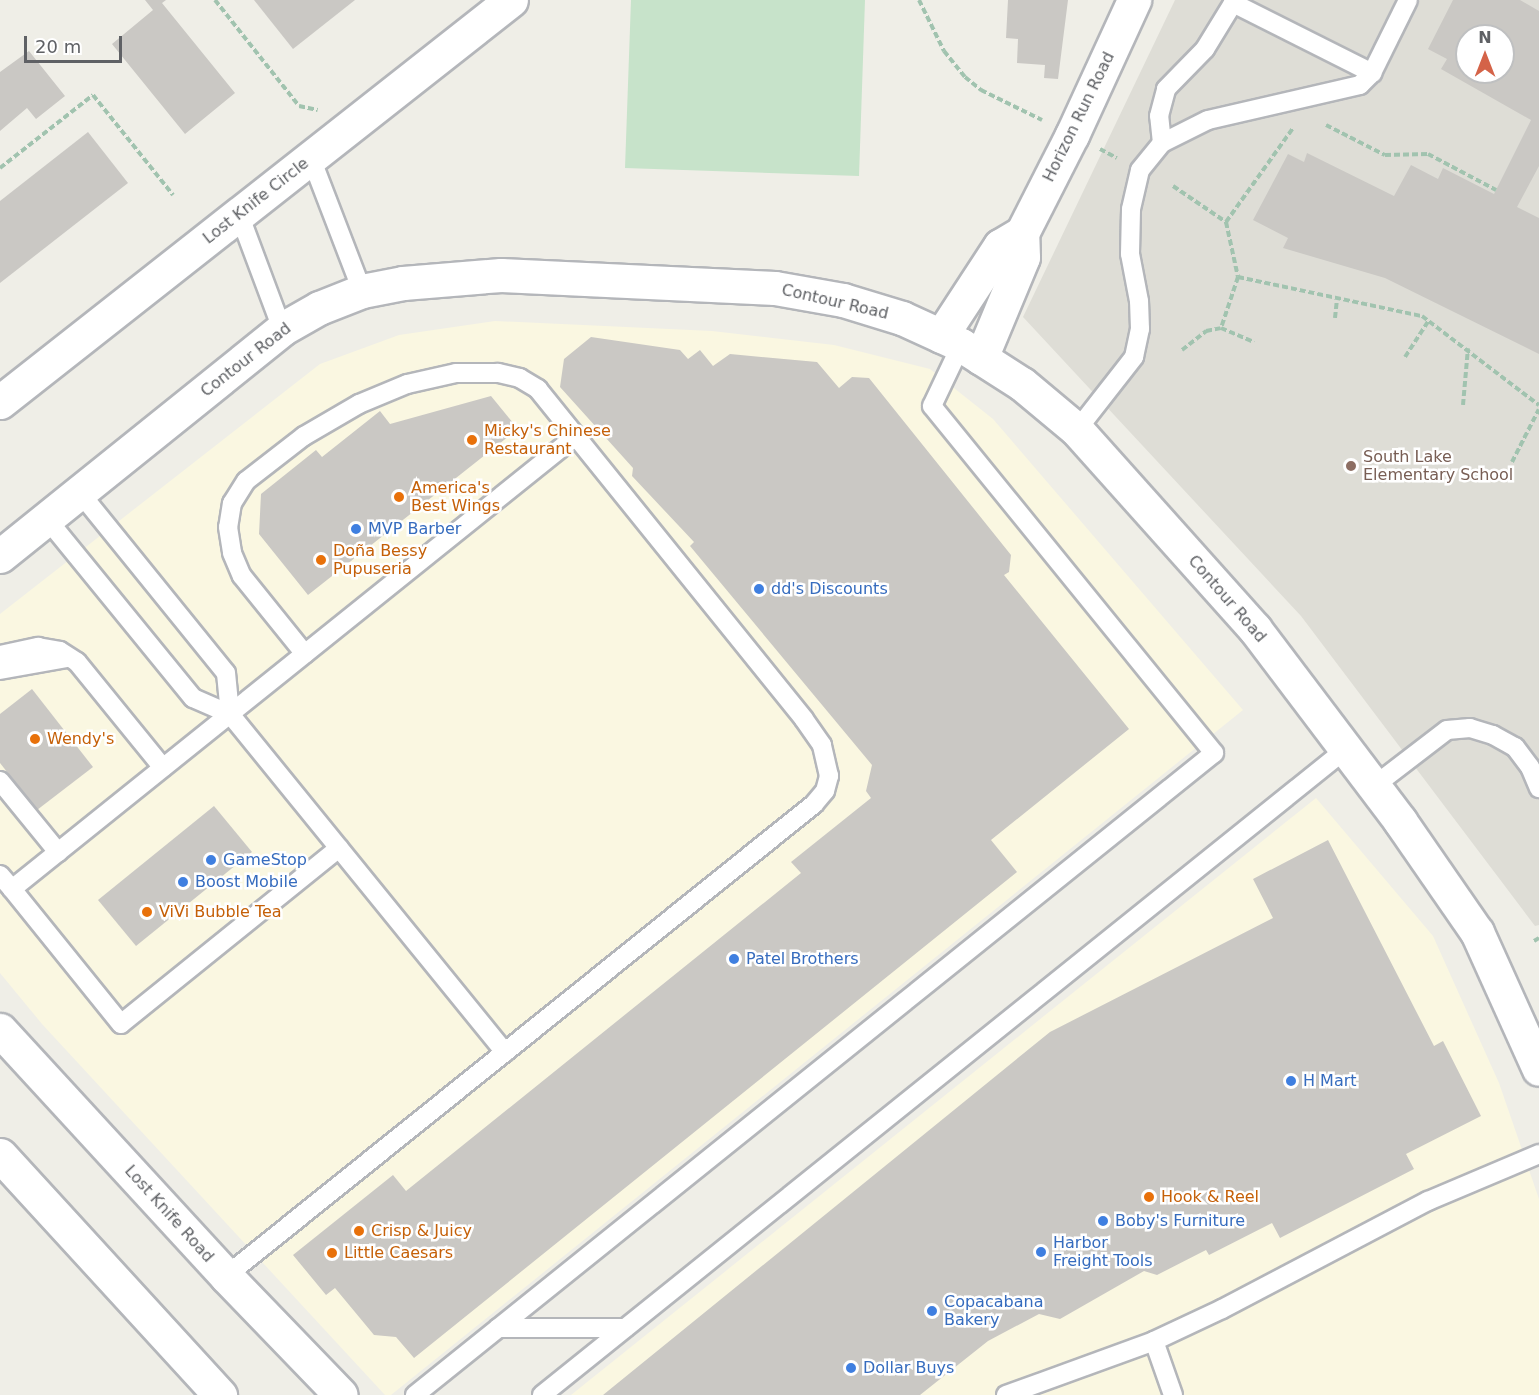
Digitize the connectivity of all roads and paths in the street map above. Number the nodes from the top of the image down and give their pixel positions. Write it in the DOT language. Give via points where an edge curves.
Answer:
graph roads {
  1 [pos="215,0"];
  2 [pos="512,0"];
  3 [pos="919,0"];
  4 [pos="1134,0"];
  5 [pos="1408,0"];
  6 [pos="1234,2"];
  7 [pos="1372,73"];
  8 [pos="360,119"];
  9 [pos="1326,125"];
  10 [pos="1294,127"];
  11 [pos="1072,135"];
  12 [pos="1161,143"];
  13 [pos="311,158"];
  14 [pos="0,168"];
  15 [pos="1140,170"];
  16 [pos="1173,186"];
  17 [pos="1496,190"];
  18 [pos="173,195"];
  19 [pos="239,214"];
  20 [pos="1226,222"];
  21 [pos="1022,233"];
  22 [pos="1238,277"];
  23 [pos="362,291"];
  24 [pos="1337,300"];
  25 [pos="1335,318"];
  26 [pos="1429,320"];
  27 [pos="1221,328"];
  28 [pos="282,329"];
  29 [pos="1254,342"];
  30 [pos="961,346"];
  31 [pos="1468,348"];
  32 [pos="1182,350"];
  33 [pos="1405,357"];
  34 [pos="0,402"];
  35 [pos="1463,405"];
  36 [pos="1539,407"];
  37 [pos="1077,430"];
  38 [pos="576,436"];
  39 [pos="1512,462"];
  40 [pos="81,494"];
  41 [pos="47,519"];
  42 [pos="0,556"];
  43 [pos="305,654"];
  44 [pos="0,655"];
  45 [pos="71,657"];
  46 [pos="0,670"];
  47 [pos="230,714"];
  48 [pos="1346,749"];
  49 [pos="163,768"];
  50 [pos="0,781"];
  51 [pos="1374,786"];
  52 [pos="1539,788"];
  53 [pos="339,848"];
  54 [pos="58,852"];
  55 [pos="0,875"];
  56 [pos="12,889"];
  57 [pos="0,1030"];
  58 [pos="505,1052"];
  59 [pos="1539,1069"];
  60 [pos="1539,1154"];
  61 [pos="0,1155"];
  62 [pos="226,1276"];
  63 [pos="498,1328"];
  64 [pos="625,1328"];
  65 [pos="1154,1341"];
  66 [pos="220,1395"];
  67 [pos="341,1395"];
  68 [pos="415,1395"];
  69 [pos="542,1395"];
  70 [pos="1006,1395"];
  71 [pos="1173,1395"];
  1 -- 8 [label="path" via="299,106"];
  2 -- 8 [label="street, Lost Knife Circle"];
  3 -- 11 [label="path" via="944,51 965,77 981,90"];
  4 -- 11 [label="street, Horizon Run Road"];
  5 -- 7 [label="lane"];
  6 -- 7 [label="lane"];
  6 -- 12 [label="lane" via="1205,49 1166,88 1159,116"];
  7 -- 12 [label="lane" via="1353,88 1208,120"];
  8 -- 13 [label="street, Lost Knife Circle"];
  9 -- 17 [label="path" via="1385,155 1428,154"];
  10 -- 20 [label="path"];
  11 -- 15 [label="path"];
  11 -- 21 [label="street, Horizon Run Road"];
  12 -- 15 [label="lane"];
  13 -- 19 [label="street, Lost Knife Circle"];
  13 -- 23 [label="lane"];
  14 -- 18 [label="path" via="93,95"];
  15 -- 37 [label="lane" via="1131,209 1130,254 1140,329 1134,357"];
  16 -- 20 [label="path"];
  19 -- 28 [label="lane"];
  19 -- 34 [label="street, Lost Knife Circle"];
  20 -- 22 [label="path"];
  21 -- 30 [label="street, Horizon Run Road" via="1023,257"];
  21 -- 30 [label="street, Horizon Run Road" via="1000,246"];
  22 -- 24 [label="path"];
  22 -- 27 [label="path"];
  23 -- 28 [label="street, Contour Road"];
  23 -- 30 [label="street, Contour Road" via="403,283 501,275 775,288 843,300 902,318"];
  24 -- 25 [label="path"];
  24 -- 26 [label="path" via="1406,311"];
  26 -- 31 [label="path"];
  26 -- 33 [label="path"];
  27 -- 29 [label="path"];
  27 -- 32 [label="path" via="1206,331"];
  28 -- 40 [label="street, Contour Road"];
  30 -- 37 [label="street, Contour Road" via="1022,384"];
  30 -- 63 [label="lane" via="933,406 1214,753"];
  31 -- 35 [label="path"];
  31 -- 36 [label="path"];
  36 -- 39 [label="path"];
  37 -- 48 [label="street, Contour Road" via="1255,629"];
  38 -- 43 [label="lane"];
  38 -- 43 [label="lane" via="537,389 520,378 456,374 407,384 359,404 304,436 246,481 232,503 228,527 232,553 242,576"];
  38 -- 58 [label="lane" via="804,719 822,745 829,776 825,791 814,804"];
  40 -- 41 [label="street, Contour Road"];
  40 -- 47 [label="lane" via="226,673"];
  41 -- 42 [label="street, Contour Road"];
  41 -- 47 [label="lane" via="193,698"];
  43 -- 47 [label="lane"];
  44 -- 45 [label="lane" via="38,647"];
  45 -- 46 [label="lane" via="21,663"];
  45 -- 49 [label="lane"];
  47 -- 49 [label="lane"];
  47 -- 53 [label="lane"];
  48 -- 51 [label="street, Contour Road"];
  48 -- 64 [label="lane"];
  49 -- 54 [label="lane"];
  50 -- 54 [label="lane"];
  51 -- 52 [label="lane" via="1447,730 1470,728 1515,747"];
  51 -- 59 [label="street, Contour Road" via="1477,932"];
  53 -- 56 [label="lane" via="121,1024"];
  53 -- 58 [label="lane"];
  54 -- 56 [label="lane"];
  55 -- 56 [label="lane"];
  57 -- 62 [label="street, Lost Knife Road"];
  58 -- 62 [label="lane"];
  60 -- 65 [label="lane" via="1428,1201"];
  61 -- 66 [label="street"];
  62 -- 67 [label="street, Lost Knife Road"];
  63 -- 64 [label="lane"];
  63 -- 68 [label="lane"];
  64 -- 69 [label="lane"];
  65 -- 70 [label="lane"];
  65 -- 71 [label="lane"];
}
